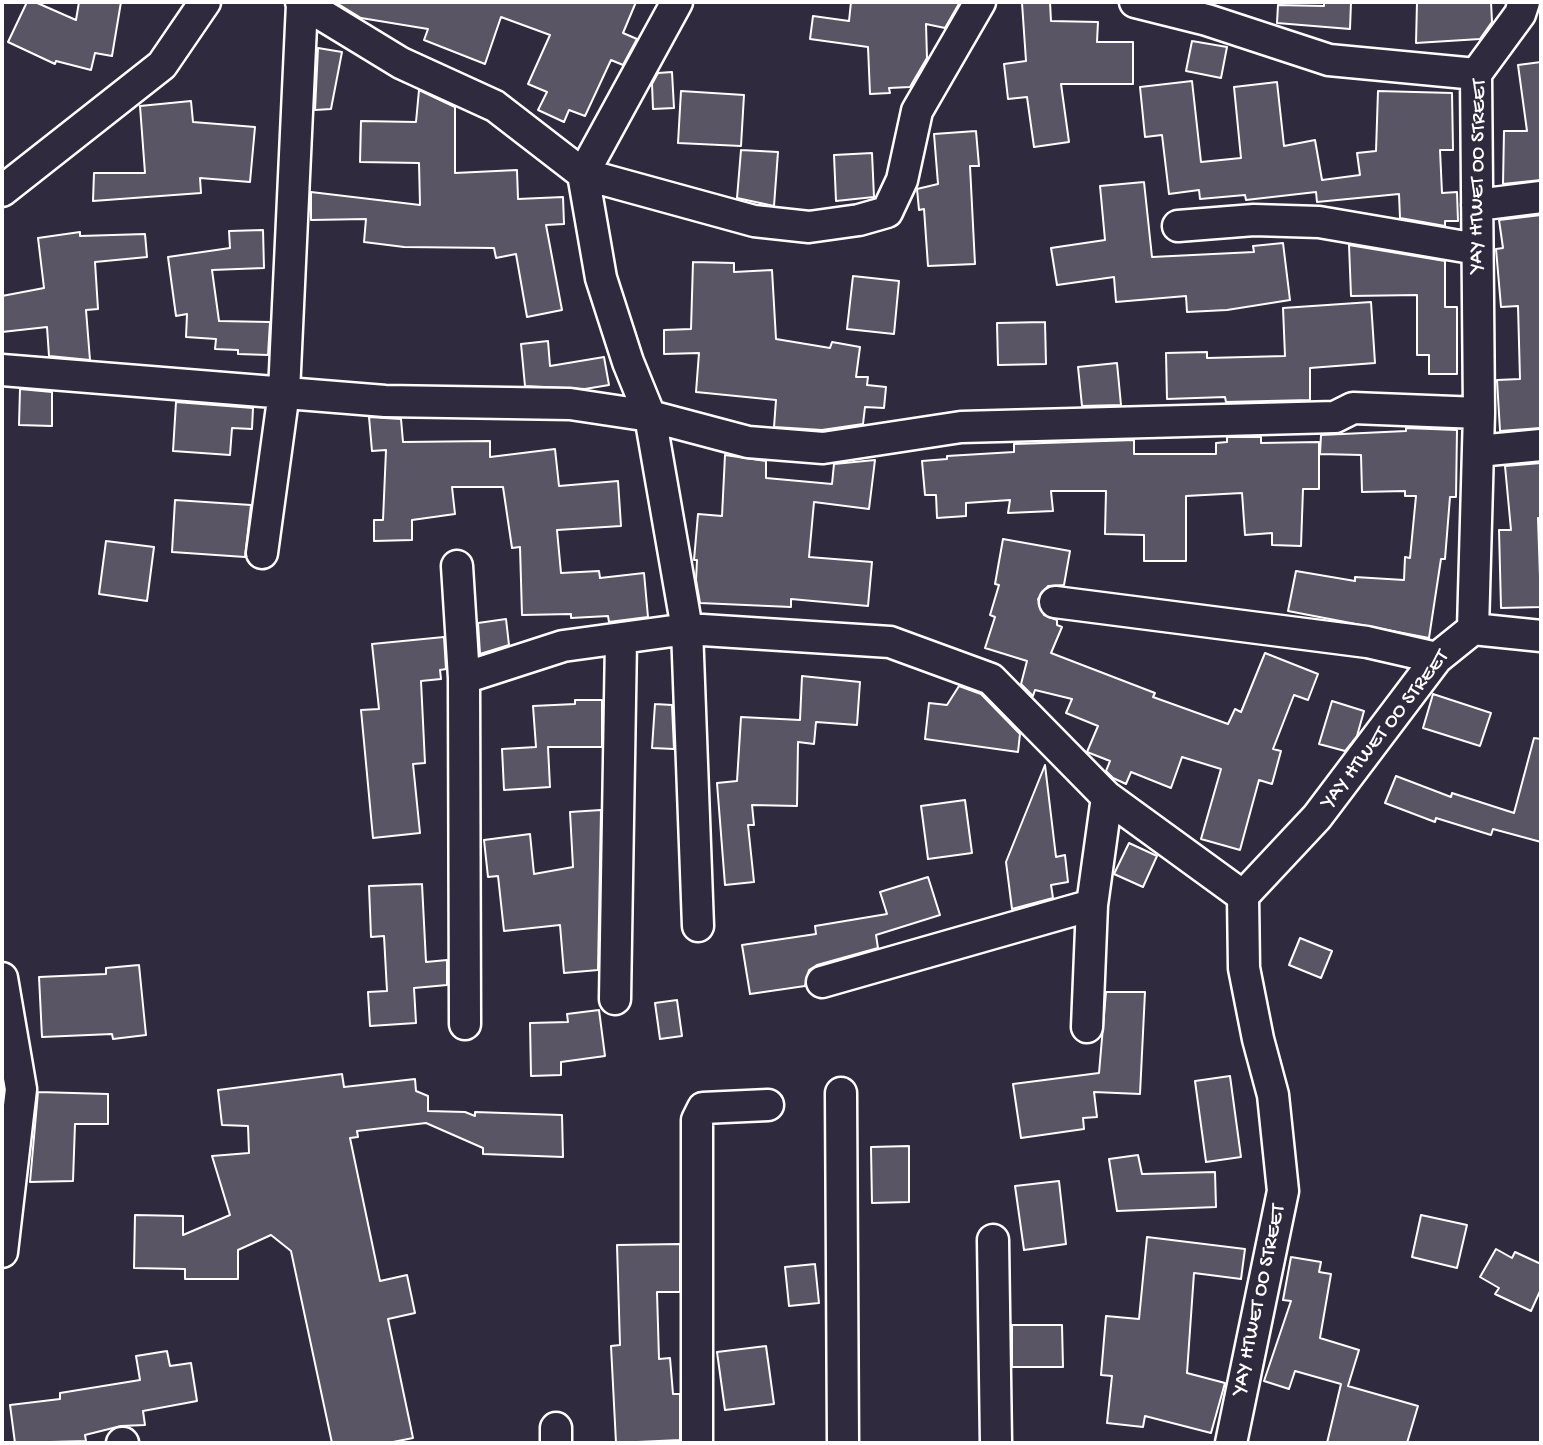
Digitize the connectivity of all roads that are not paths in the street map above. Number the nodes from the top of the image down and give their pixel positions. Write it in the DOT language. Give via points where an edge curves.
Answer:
graph roads {
  1 [pos="205,2"];
  2 [pos="677,2"];
  3 [pos="980,2"];
  4 [pos="1135,2"];
  5 [pos="1524,2"];
  6 [pos="301,3"];
  7 [pos="1476,74"];
  8 [pos="583,174"];
  9 [pos="2,191"];
  10 [pos="1541,197"];
  11 [pos="1477,205"];
  12 [pos="1178,226"];
  13 [pos="1477,249"];
  14 [pos="2,370"];
  15 [pos="284,392"];
  16 [pos="1479,412"];
  17 [pos="650,416"];
  18 [pos="1541,445"];
  19 [pos="1478,451"];
  20 [pos="262,553"];
  21 [pos="457,566"];
  22 [pos="1055,602"];
  23 [pos="687,629"];
  24 [pos="1473,629"];
  25 [pos="1541,636"];
  26 [pos="621,640"];
  27 [pos="1437,658"];
  28 [pos="464,678"];
  29 [pos="1107,797"];
  30 [pos="1243,896"];
  31 [pos="1092,905"];
  32 [pos="698,926"];
  33 [pos="2,978"];
  34 [pos="822,982"];
  35 [pos="615,999"];
  36 [pos="465,1024"];
  37 [pos="1087,1027"];
  38 [pos="841,1093"];
  39 [pos="768,1105"];
  40 [pos="993,1240"];
  41 [pos="2,1252"];
  42 [pos="697,1443"];
  43 [pos="843,1443"];
  44 [pos="996,1443"];
  45 [pos="1231,1443"];
  1 -- 9 [label="street" via="162,65"];
  2 -- 8 [label="street"];
  3 -- 8 [label="street" via="918,111 902,180 887,212 809,227 754,221"];
  4 -- 7 [label="street" via="1329,60"];
  5 -- 7 [label="street, YAY HTWET OO STREET"];
  6 -- 8 [label="street" via="401,63 495,106"];
  6 -- 15 [label="street"];
  7 -- 11 [label="street, YAY HTWET OO STREET"];
  8 -- 17 [label="street" via="601,278"];
  10 -- 11 [label="street"];
  11 -- 13 [label="street, YAY HTWET OO STREET"];
  12 -- 13 [label="street" via="1254,220 1319,222"];
  13 -- 16 [label="street, YAY HTWET OO STREET"];
  14 -- 15 [label="street"];
  15 -- 17 [label="street" via="451,404 570,404"];
  15 -- 20 [label="street"];
  16 -- 17 [label="street" via="1353,408 1335,417 961,427 823,448 748,442"];
  16 -- 19 [label="street, YAY HTWET OO STREET"];
  17 -- 23 [label="street"];
  18 -- 19 [label="street"];
  19 -- 24 [label="street, YAY HTWET OO STREET"];
  21 -- 28 [label="street"];
  22 -- 27 [label="street" via="1367,642"];
  23 -- 26 [label="street"];
  23 -- 29 [label="street" via="890,642 991,679"];
  23 -- 32 [label="street"];
  24 -- 25 [label="street"];
  24 -- 27 [label="street, YAY HTWET OO STREET"];
  26 -- 28 [label="street" via="563,646"];
  26 -- 35 [label="street"];
  27 -- 30 [label="street, YAY HTWET OO STREET" via="1317,817"];
  28 -- 36 [label="street"];
  29 -- 30 [label="street"];
  29 -- 31 [label="street"];
  30 -- 45 [label="street, YAY HTWET OO STREET" via="1244,968 1273,1095 1283,1192"];
  31 -- 34 [label="street"];
  31 -- 37 [label="street"];
  33 -- 41 [label="street" via="20,1089"];
  38 -- 43 [label="street"];
  39 -- 42 [label="street" via="703,1108 697,1120"];
  40 -- 44 [label="street"];
}
